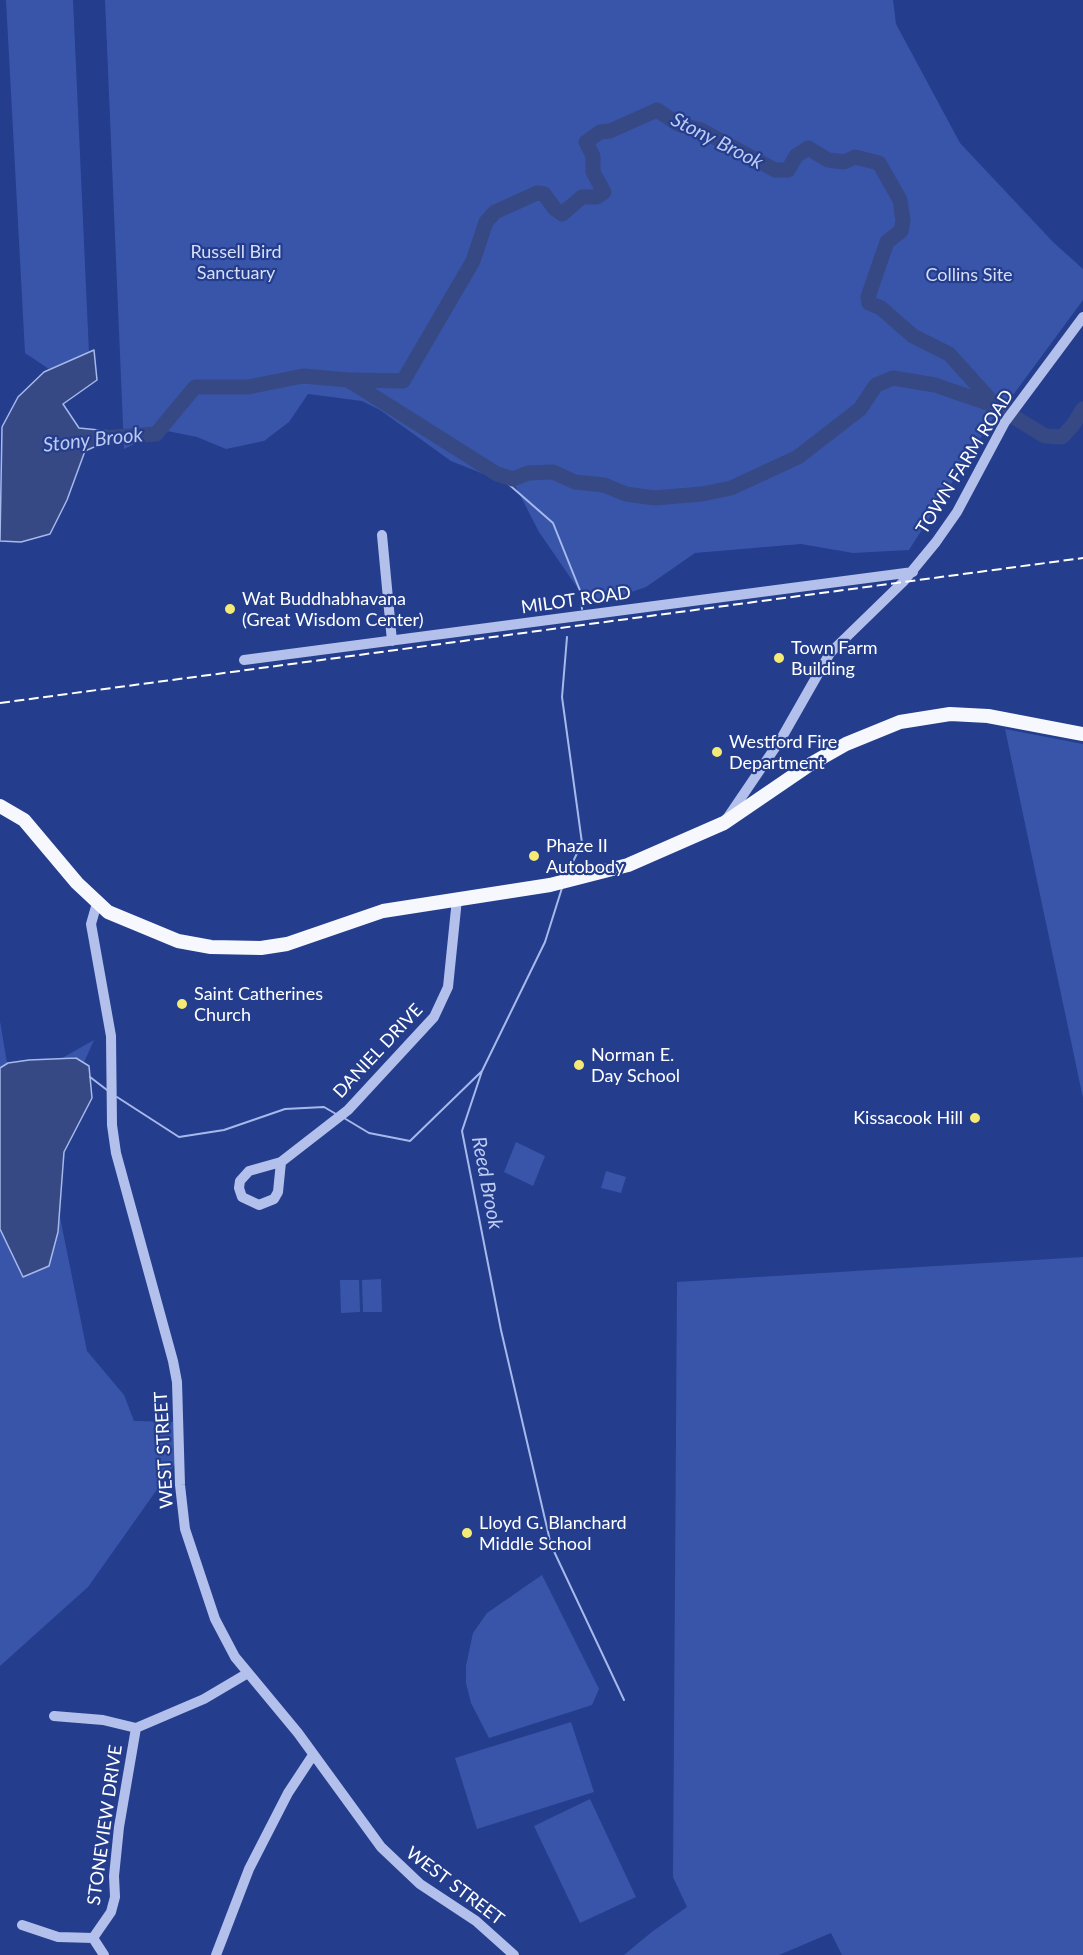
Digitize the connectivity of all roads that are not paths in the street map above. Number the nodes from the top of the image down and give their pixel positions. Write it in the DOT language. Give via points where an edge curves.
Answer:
graph roads {
  1 [pos="1083,317"];
  2 [pos="382,535"];
  3 [pos="913,572"];
  4 [pos="392,640"];
  5 [pos="244,660"];
  6 [pos="1083,734"];
  7 [pos="0,806"];
  8 [pos="724,823"];
  9 [pos="457,899"];
  10 [pos="97,903"];
  11 [pos="281,1162"];
  12 [pos="248,1673"];
  13 [pos="54,1716"];
  14 [pos="136,1728"];
  15 [pos="313,1755"];
  16 [pos="22,1925"];
  17 [pos="93,1938"];
  18 [pos="104,1955"];
  19 [pos="216,1955"];
  20 [pos="514,1955"];
  1 -- 3 [label="street, TOWN FARM ROAD" via="1005,422 957,512"];
  2 -- 4 [label="street"];
  3 -- 4 [label="street, MILOT ROAD"];
  3 -- 8 [label="street, TOWN FARM ROAD" via="830,653 781,739"];
  4 -- 5 [label="street, MILOT ROAD"];
  6 -- 8 [label="main road" via="988,716 950,714 900,722 846,744 809,765"];
  7 -- 10 [label="main road" via="24,820"];
  8 -- 9 [label="main road" via="628,865 564,882"];
  9 -- 10 [label="main road" via="383,910 287,944 246,949 178,941 127,922"];
  9 -- 11 [label="street, DANIEL DRIVE" via="448,987 434,1017 348,1110"];
  10 -- 12 [label="street, WEST STREET" via="91,924 111,1036 112,1125 177,1382 185,1529 214,1619"];
  11 -- 11 [label="street, DANIEL DRIVE" via="274,1199 259,1205 242,1197 240,1181 249,1171"];
  12 -- 14 [label="street, STONEVIEW DRIVE" via="204,1699"];
  12 -- 15 [label="street, WEST STREET"];
  13 -- 14 [label="street" via="103,1720"];
  14 -- 17 [label="street, STONEVIEW DRIVE" via="119,1827 116,1897"];
  15 -- 19 [label="street" via="288,1792 249,1869"];
  15 -- 20 [label="street, WEST STREET" via="371,1835 398,1864 476,1921"];
  16 -- 17 [label="street" via="58,1937"];
  17 -- 18 [label="street"];
}
